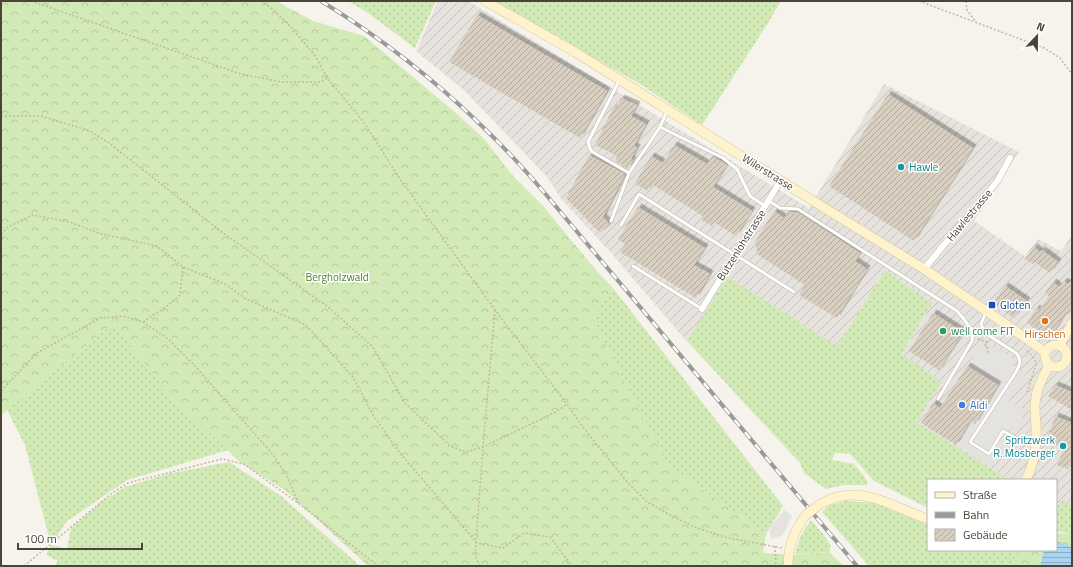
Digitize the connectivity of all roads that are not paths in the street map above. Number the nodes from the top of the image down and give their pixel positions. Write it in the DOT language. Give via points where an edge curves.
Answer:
graph roads {
  1 [pos="485,1"];
  2 [pos="620,80"];
  3 [pos="667,109"];
  4 [pos="660,127"];
  5 [pos="1010,158"];
  6 [pos="630,173"];
  7 [pos="781,180"];
  8 [pos="767,204"];
  9 [pos="611,221"];
  10 [pos="621,225"];
  11 [pos="736,255"];
  12 [pos="633,266"];
  13 [pos="924,269"];
  14 [pos="794,292"];
  15 [pos="702,309"];
  16 [pos="986,311"];
  17 [pos="1072,323"];
  18 [pos="971,328"];
  19 [pos="982,329"];
  20 [pos="1060,345"];
  21 [pos="1069,359"];
  22 [pos="1044,360"];
  23 [pos="938,399"];
  24 [pos="1036,441"];
  25 [pos="1026,479"];
  26 [pos="927,519"];
  27 [pos="788,566"];
  1 -- 2 [label="main road, Wilerstrasse"];
  2 -- 3 [label="main road, Wilerstrasse"];
  2 -- 6 [label="lane" via="588,142 591,151"];
  3 -- 4 [label="lane"];
  3 -- 7 [label="main road, Wilerstrasse"];
  4 -- 6 [label="lane"];
  4 -- 8 [label="lane" via="723,158 737,169 750,196"];
  5 -- 13 [label="street, Hawlestrasse" via="998,180"];
  6 -- 9 [label="lane"];
  7 -- 8 [label="street, Butzenlohstrasse"];
  7 -- 13 [label="main road, Wilerstrasse"];
  8 -- 11 [label="street, Butzenlohstrasse"];
  8 -- 18 [label="lane" via="798,209 957,311"];
  10 -- 11 [label="lane" via="639,194"];
  11 -- 14 [label="lane"];
  11 -- 15 [label="street, Butzenlohstrasse"];
  12 -- 15 [label="lane"];
  13 -- 16 [label="main road, Wilerstrasse"];
  16 -- 19 [label="lane" via="981,324"];
  16 -- 22 [label="main road, Wilerstrasse"];
  17 -- 20 [label="main road"];
  18 -- 19 [label="lane"];
  18 -- 23 [label="lane" via="972,341"];
  19 -- 24 [label="lane" via="1016,354 1020,363 970,442 989,454 1003,431 1016,438"];
  20 -- 21 [label="main road"];
  20 -- 22 [label="main road" via="1051,345 1046,349"];
  21 -- 22 [label="main road" via="1058,367 1052,367"];
  22 -- 24 [label="main road" via="1035,403"];
  24 -- 25 [label="main road" via="1033,461"];
  26 -- 27 [label="main road, bridge" via="862,496 842,496 827,501 806,515 796,530"];
}
